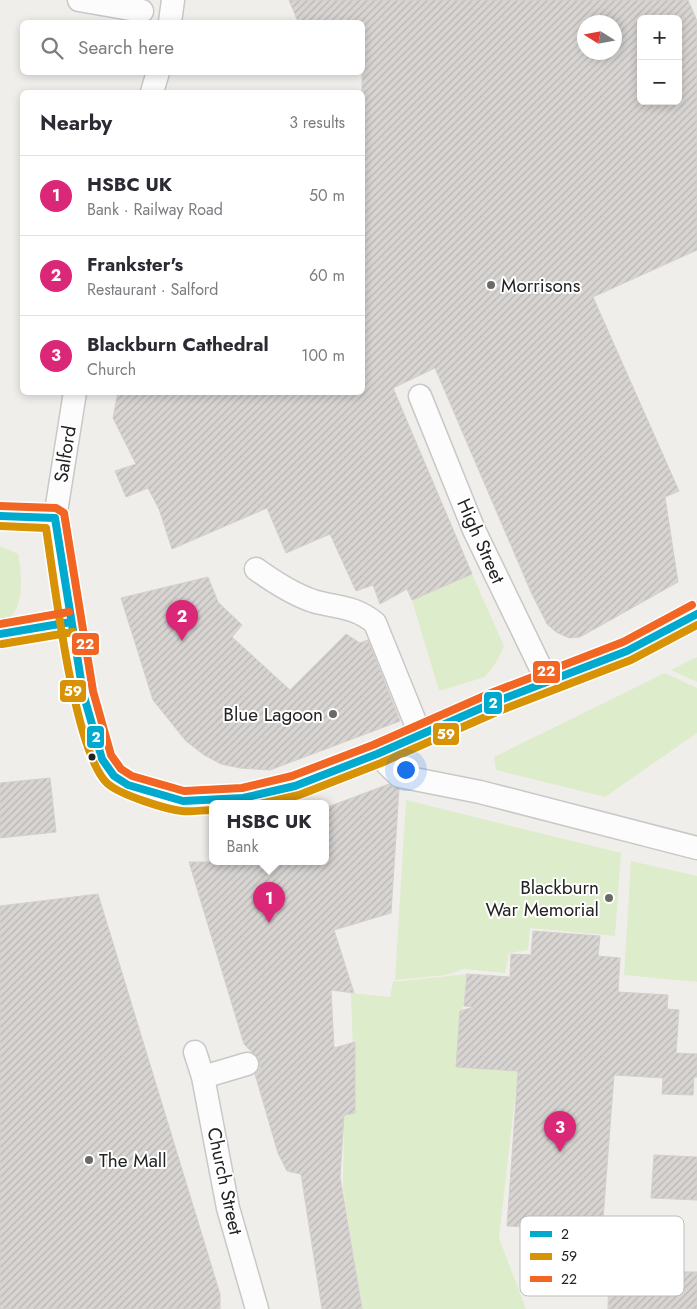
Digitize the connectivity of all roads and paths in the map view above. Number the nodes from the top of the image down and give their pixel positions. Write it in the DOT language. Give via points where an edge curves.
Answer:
graph roads {
  1 [pos="80,0"];
  2 [pos="173,0"];
  3 [pos="142,10"];
  4 [pos="170,20"];
  5 [pos="157,75"];
  6 [pos="153,90"];
  7 [pos="75,395"];
  8 [pos="420,396"];
  9 [pos="0,516"];
  10 [pos="55,518"];
  11 [pos="256,569"];
  12 [pos="697,614"];
  13 [pos="548,683"];
  14 [pos="420,734"];
  15 [pos="377,754"];
  16 [pos="697,848"];
  17 [pos="195,1052"];
  18 [pos="247,1064"];
  19 [pos="203,1077"];
  20 [pos="258,1309"];
  1 -- 3 [label="street"];
  2 -- 4 [label="street"];
  5 -- 6 [label="street"];
  7 -- 10 [label="street, Salford"];
  8 -- 13 [label="street, High Street" via="474,530"];
  9 -- 10 [label="street"];
  10 -- 15 [label="street, Salford" via="83,693 102,759 114,776 128,786 183,801 243,798 295,786"];
  11 -- 14 [label="street" via="285,589 314,601 364,613 375,623"];
  12 -- 13 [label="street" via="627,652"];
  13 -- 14 [label="street"];
  14 -- 15 [label="street"];
  15 -- 16 [label="street" via="399,776 480,792"];
  17 -- 19 [label="street, Church Street"];
  18 -- 19 [label="street"];
  19 -- 20 [label="street, Church Street" via="228,1208"];
}
